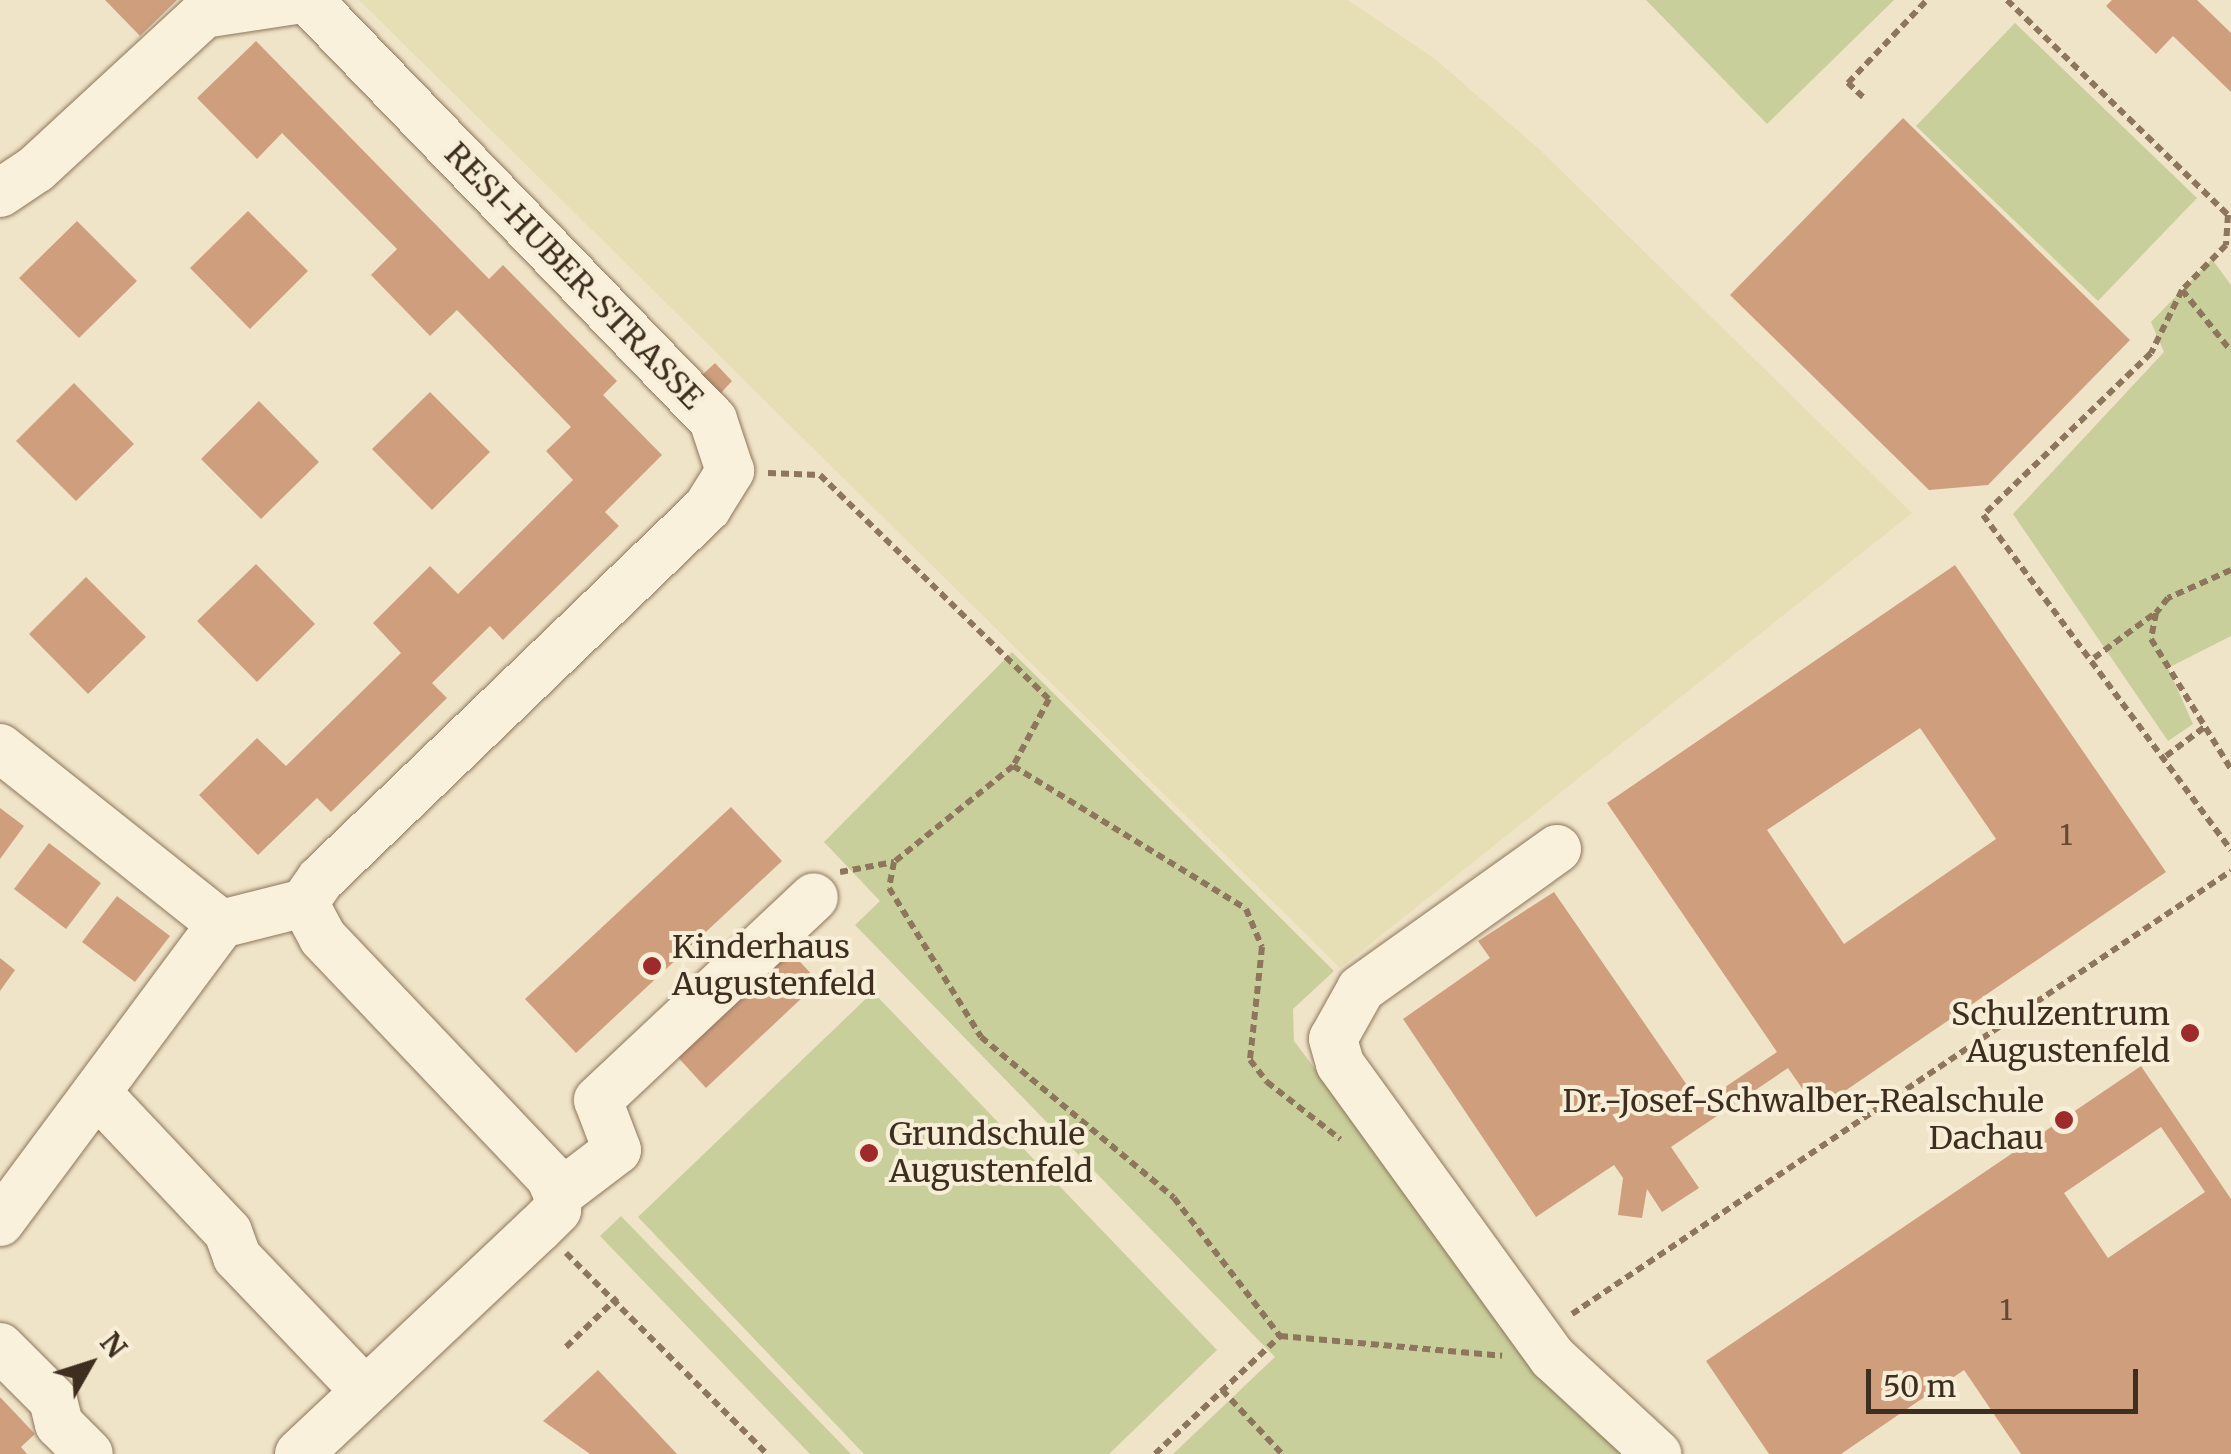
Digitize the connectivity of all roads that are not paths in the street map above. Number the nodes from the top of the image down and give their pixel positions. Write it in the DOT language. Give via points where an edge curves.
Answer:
graph roads {
  1 [pos="295,0"];
  2 [pos="308,0"];
  3 [pos="0,193"];
  4 [pos="0,748"];
  5 [pos="1557,849"];
  6 [pos="814,897"];
  7 [pos="304,903"];
  8 [pos="221,924"];
  9 [pos="97,1094"];
  10 [pos="548,1212"];
  11 [pos="0,1222"];
  12 [pos="0,1348"];
  13 [pos="365,1391"];
  14 [pos="88,1454"];
  15 [pos="299,1454"];
  16 [pos="1657,1454"];
  1 -- 3 [label="street" via="204,14 36,170"];
  2 -- 7 [label="street, RESI-HUBER-STRASSE" via="713,420 730,471 707,508 322,878"];
  4 -- 8 [label="street"];
  5 -- 16 [label="street" via="1361,989 1333,1039 1340,1064 1514,1340"];
  6 -- 10 [label="street" via="598,1100 617,1150"];
  7 -- 8 [label="street"];
  7 -- 10 [label="street" via="322,938 550,1177"];
  8 -- 9 [label="street"];
  9 -- 11 [label="street"];
  9 -- 13 [label="street" via="228,1232 237,1257"];
  10 -- 13 [label="street"];
  12 -- 14 [label="street" via="53,1400 59,1424"];
  13 -- 15 [label="street"];
}
